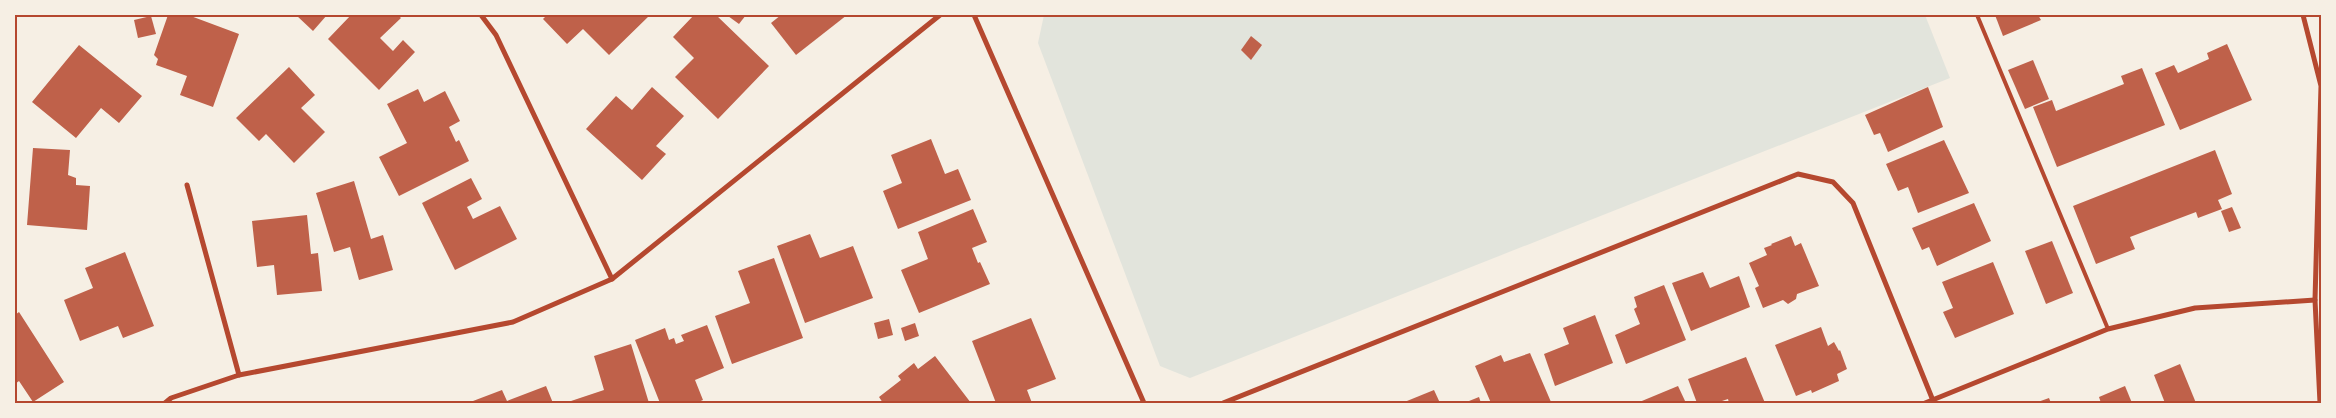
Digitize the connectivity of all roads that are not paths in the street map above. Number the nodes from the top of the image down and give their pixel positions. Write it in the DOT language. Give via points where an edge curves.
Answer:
graph roads {
  1 [pos="481,15"];
  2 [pos="940,15"];
  3 [pos="974,15"];
  4 [pos="1977,15"];
  5 [pos="2303,15"];
  6 [pos="2320,161"];
  7 [pos="187,185"];
  8 [pos="612,279"];
  9 [pos="2315,300"];
  10 [pos="2108,329"];
  11 [pos="239,375"];
  12 [pos="1933,401"];
  13 [pos="165,403"];
  14 [pos="1144,403"];
  15 [pos="1223,403"];
  16 [pos="1925,403"];
  17 [pos="2320,403"];
  1 -- 8 [label="street" via="496,35"];
  2 -- 8 [label="street"];
  3 -- 14 [label="street"];
  4 -- 10 [label="lane"];
  5 -- 6 [label="street" via="2321,86"];
  6 -- 9 [label="street"];
  7 -- 11 [label="street"];
  8 -- 11 [label="street" via="513,322"];
  9 -- 10 [label="street" via="2195,308"];
  9 -- 17 [label="street"];
  10 -- 12 [label="street"];
  11 -- 13 [label="street"];
  12 -- 15 [label="street" via="1853,203 1833,182 1798,174"];
  12 -- 16 [label="street"];
}
